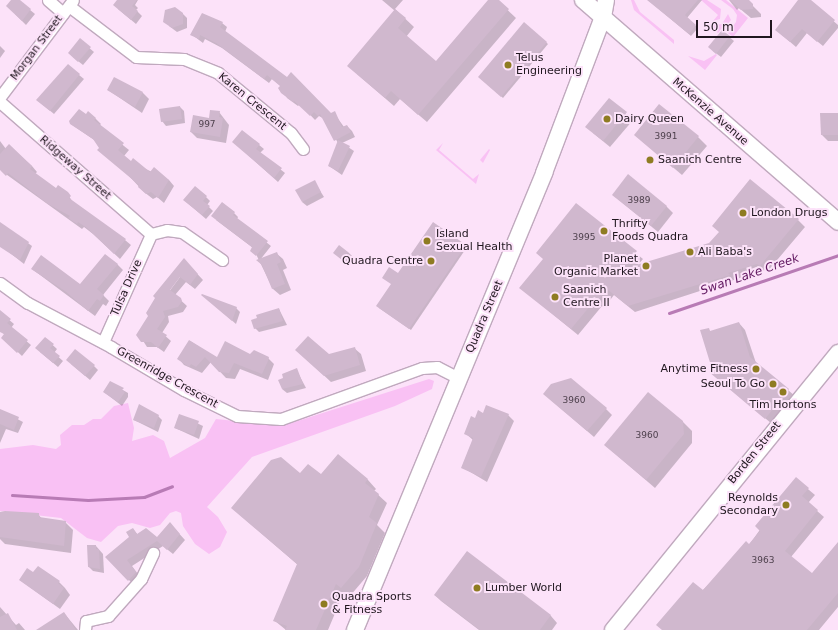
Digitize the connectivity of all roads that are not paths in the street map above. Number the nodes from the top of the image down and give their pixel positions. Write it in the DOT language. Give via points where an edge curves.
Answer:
graph roads {
  1 [pos="48,0"];
  2 [pos="583,0"];
  3 [pos="606,0"];
  4 [pos="69,6"];
  5 [pos="603,17"];
  6 [pos="0,97"];
  7 [pos="0,102"];
  8 [pos="303,149"];
  9 [pos="838,222"];
  10 [pos="151,234"];
  11 [pos="222,260"];
  12 [pos="0,284"];
  13 [pos="103,342"];
  14 [pos="838,353"];
  15 [pos="459,378"];
  16 [pos="153,553"];
  17 [pos="85,630"];
  18 [pos="355,630"];
  19 [pos="612,630"];
  1 -- 4 [label="street, Karen Crescent"];
  2 -- 5 [label="main road, McKenzie Avenue"];
  3 -- 5 [label="main road, Quadra Street"];
  4 -- 6 [label="street, Morgan Street"];
  4 -- 8 [label="street, Karen Crescent" via="136,57 184,59 218,73 291,133"];
  5 -- 9 [label="main road, McKenzie Avenue" via="663,72"];
  5 -- 15 [label="main road, Quadra Street" via="546,169"];
  7 -- 10 [label="street, Ridgeway Street"];
  10 -- 11 [label="street" via="167,230 182,232"];
  10 -- 13 [label="street, Tulsa Drive"];
  12 -- 13 [label="street, Greenridge Crescent" via="28,303"];
  13 -- 15 [label="street, Greenridge Crescent" via="184,390 237,416 281,419 422,368 437,367"];
  14 -- 19 [label="main road, Borden Street"];
  15 -- 18 [label="main road, Quadra Street"];
  16 -- 17 [label="street" via="141,579 108,616 86,621"];
}
